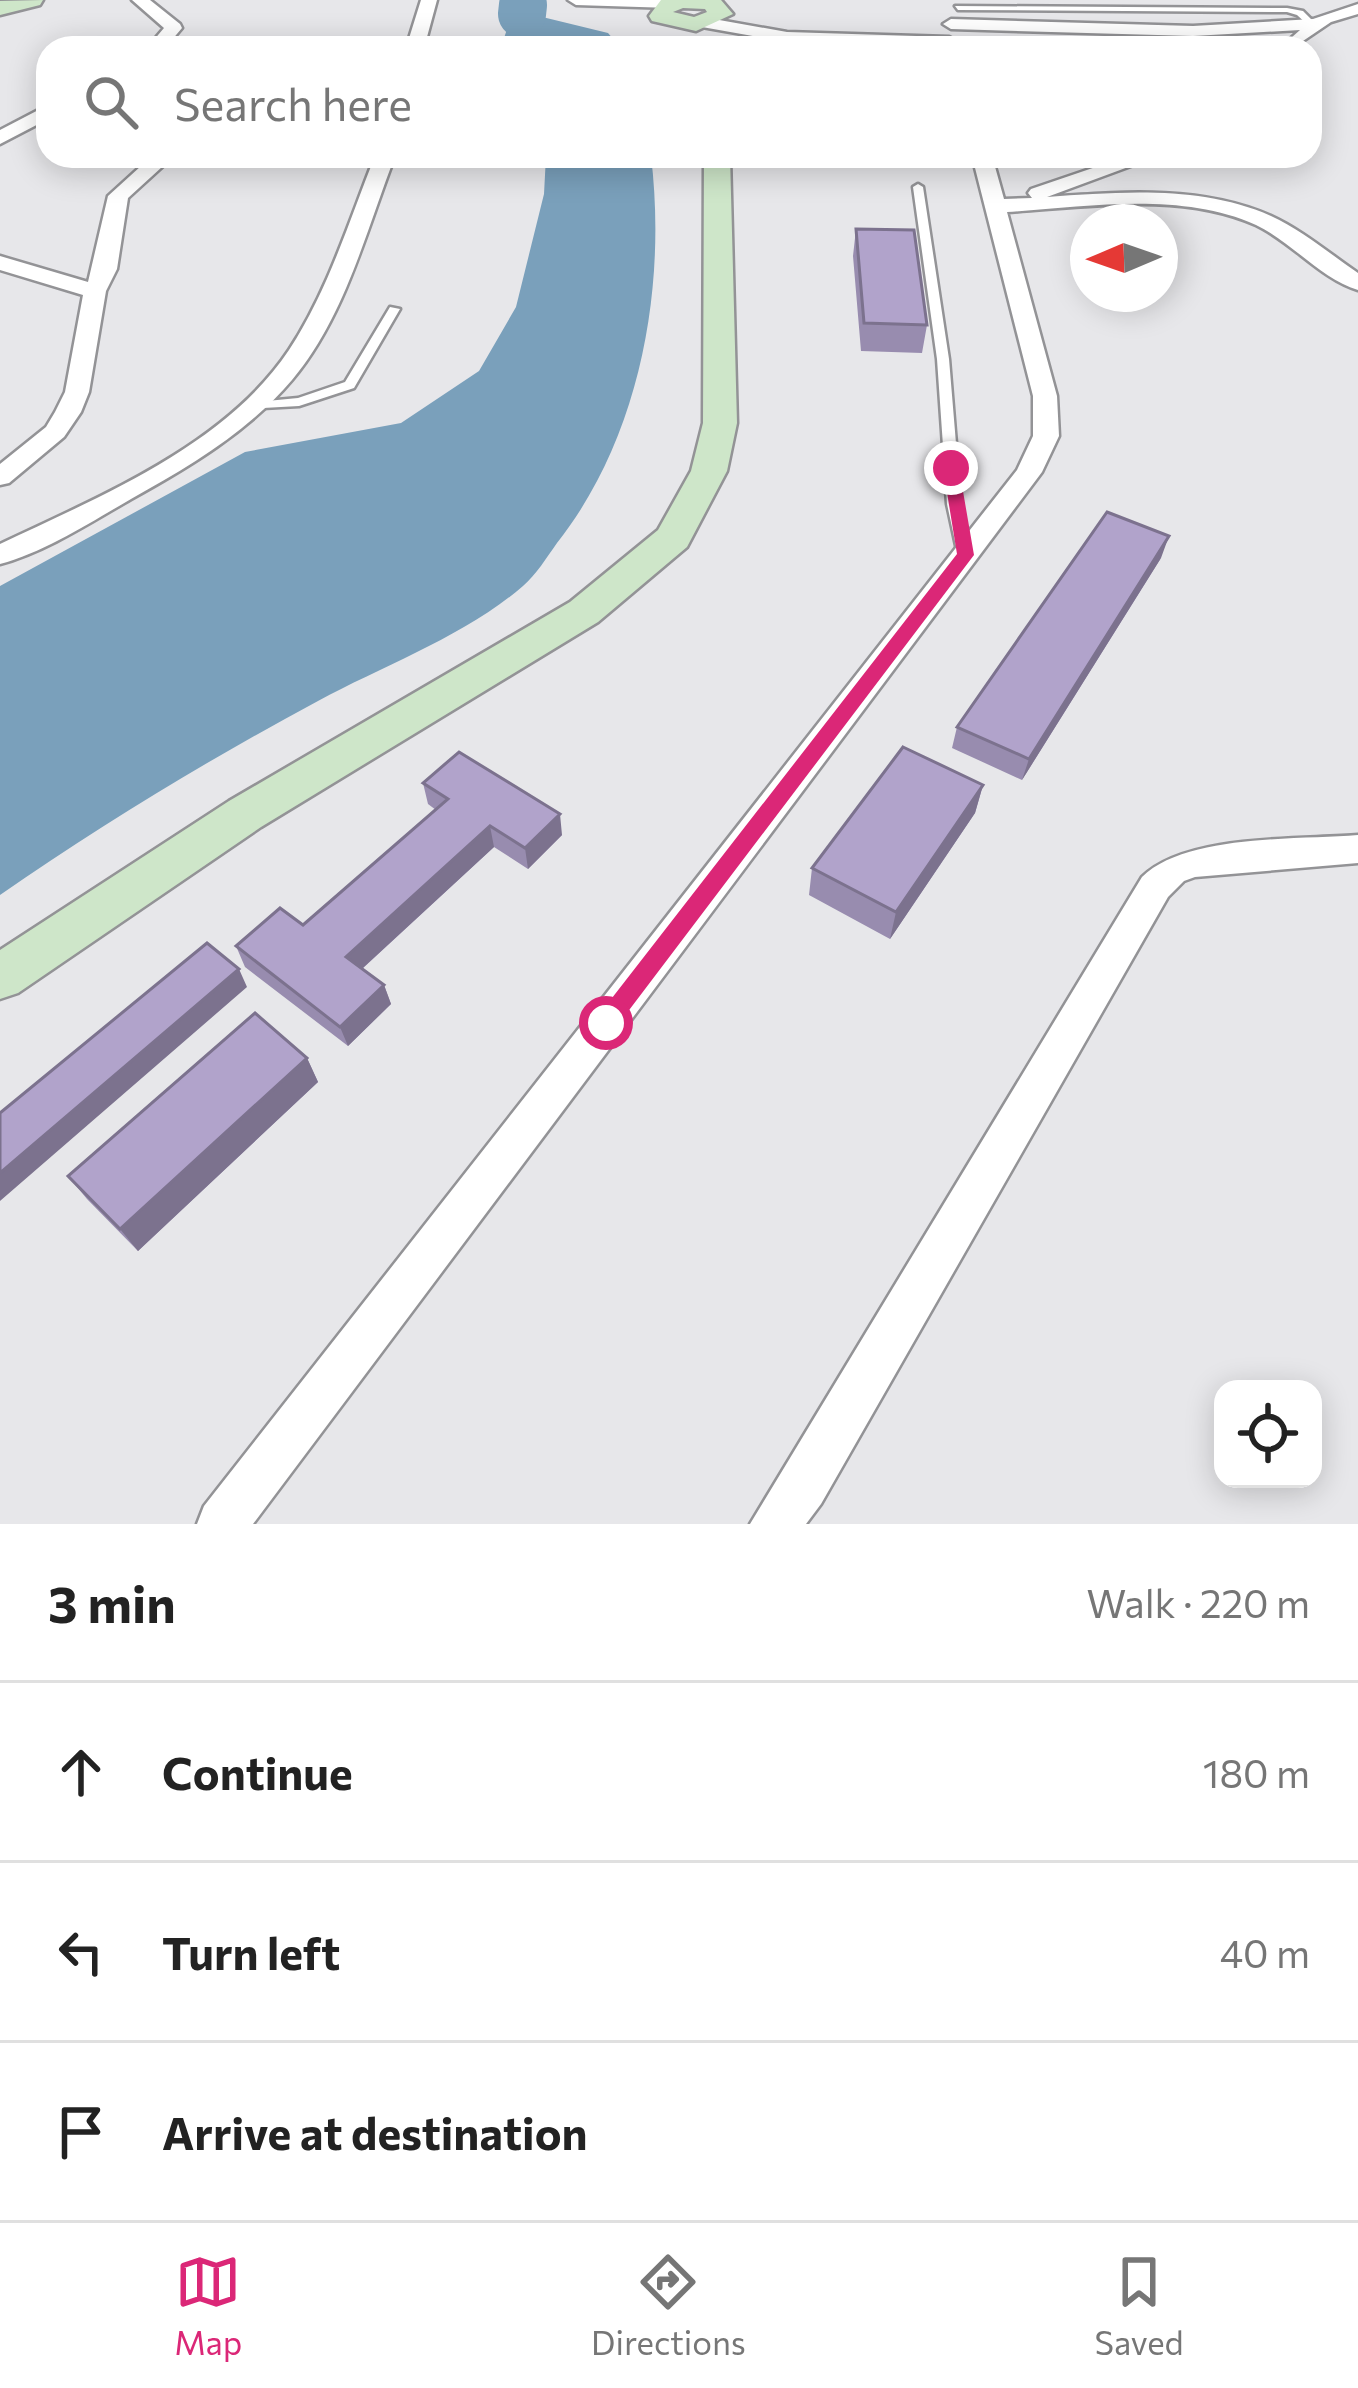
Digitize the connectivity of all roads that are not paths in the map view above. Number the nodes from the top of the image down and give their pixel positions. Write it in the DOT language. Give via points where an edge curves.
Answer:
graph roads {
  1 [pos="32,0"];
  2 [pos="140,0"];
  3 [pos="429,0"];
  4 [pos="576,0"];
  5 [pos="598,1"];
  6 [pos="1,3"];
  7 [pos="672,9"];
  8 [pos="1358,9"];
  9 [pos="711,18"];
  10 [pos="955,24"];
  11 [pos="1312,24"];
  12 [pos="167,36"];
  13 [pos="418,36"];
  14 [pos="1302,36"];
  15 [pos="36,118"];
  16 [pos="24,124"];
  17 [pos="36,126"];
  18 [pos="0,138"];
  19 [pos="150,168"];
  20 [pos="380,168"];
  21 [pos="696,168"];
  22 [pos="717,168"];
  23 [pos="985,168"];
  24 [pos="1112,168"];
  25 [pos="918,187"];
  26 [pos="996,206"];
  27 [pos="0,263"];
  28 [pos="1358,283"];
  29 [pos="95,291"];
  30 [pos="394,309"];
  31 [pos="251,406"];
  32 [pos="0,477"];
  33 [pos="0,555"];
  34 [pos="965,555"];
  35 [pos="1358,850"];
  36 [pos="0,947"];
  37 [pos="0,977"];
  38 [pos="222,1524"];
  39 [pos="776,1524"];
  1 -- 6 [label="street"];
  2 -- 12 [label="street" via="174,28"];
  3 -- 13 [label="street"];
  4 -- 5 [label="street"];
  5 -- 7 [label="street"];
  7 -- 9 [label="street"];
  8 -- 11 [label="street"];
  9 -- 10 [label="street" via="773,35"];
  10 -- 11 [label="street" via="1193,31"];
  11 -- 14 [label="street"];
  15 -- 16 [label="street"];
  16 -- 17 [label="street"];
  16 -- 18 [label="street"];
  19 -- 29 [label="street" via="118,196"];
  20 -- 31 [label="street" via="309,336"];
  21 -- 36 [label="street" via="692,421 675,484 644,533 574,593 230,796"];
  22 -- 37 [label="street" via="720,422 709,471 673,538 584,612 245,814"];
  23 -- 26 [label="street"];
  24 -- 26 [label="street"];
  25 -- 34 [label="lane"];
  26 -- 28 [label="street" via="1225,206 1265,222"];
  26 -- 34 [label="street" via="1045,396 1046,436 1029,472"];
  27 -- 29 [label="street"];
  29 -- 32 [label="street" via="68,412 56,432"];
  30 -- 31 [label="lane" via="350,385 299,402"];
  31 -- 33 [label="street" via="176,460"];
  34 -- 38 [label="street"];
  35 -- 39 [label="street" via="1195,862 1155,887"];
}
